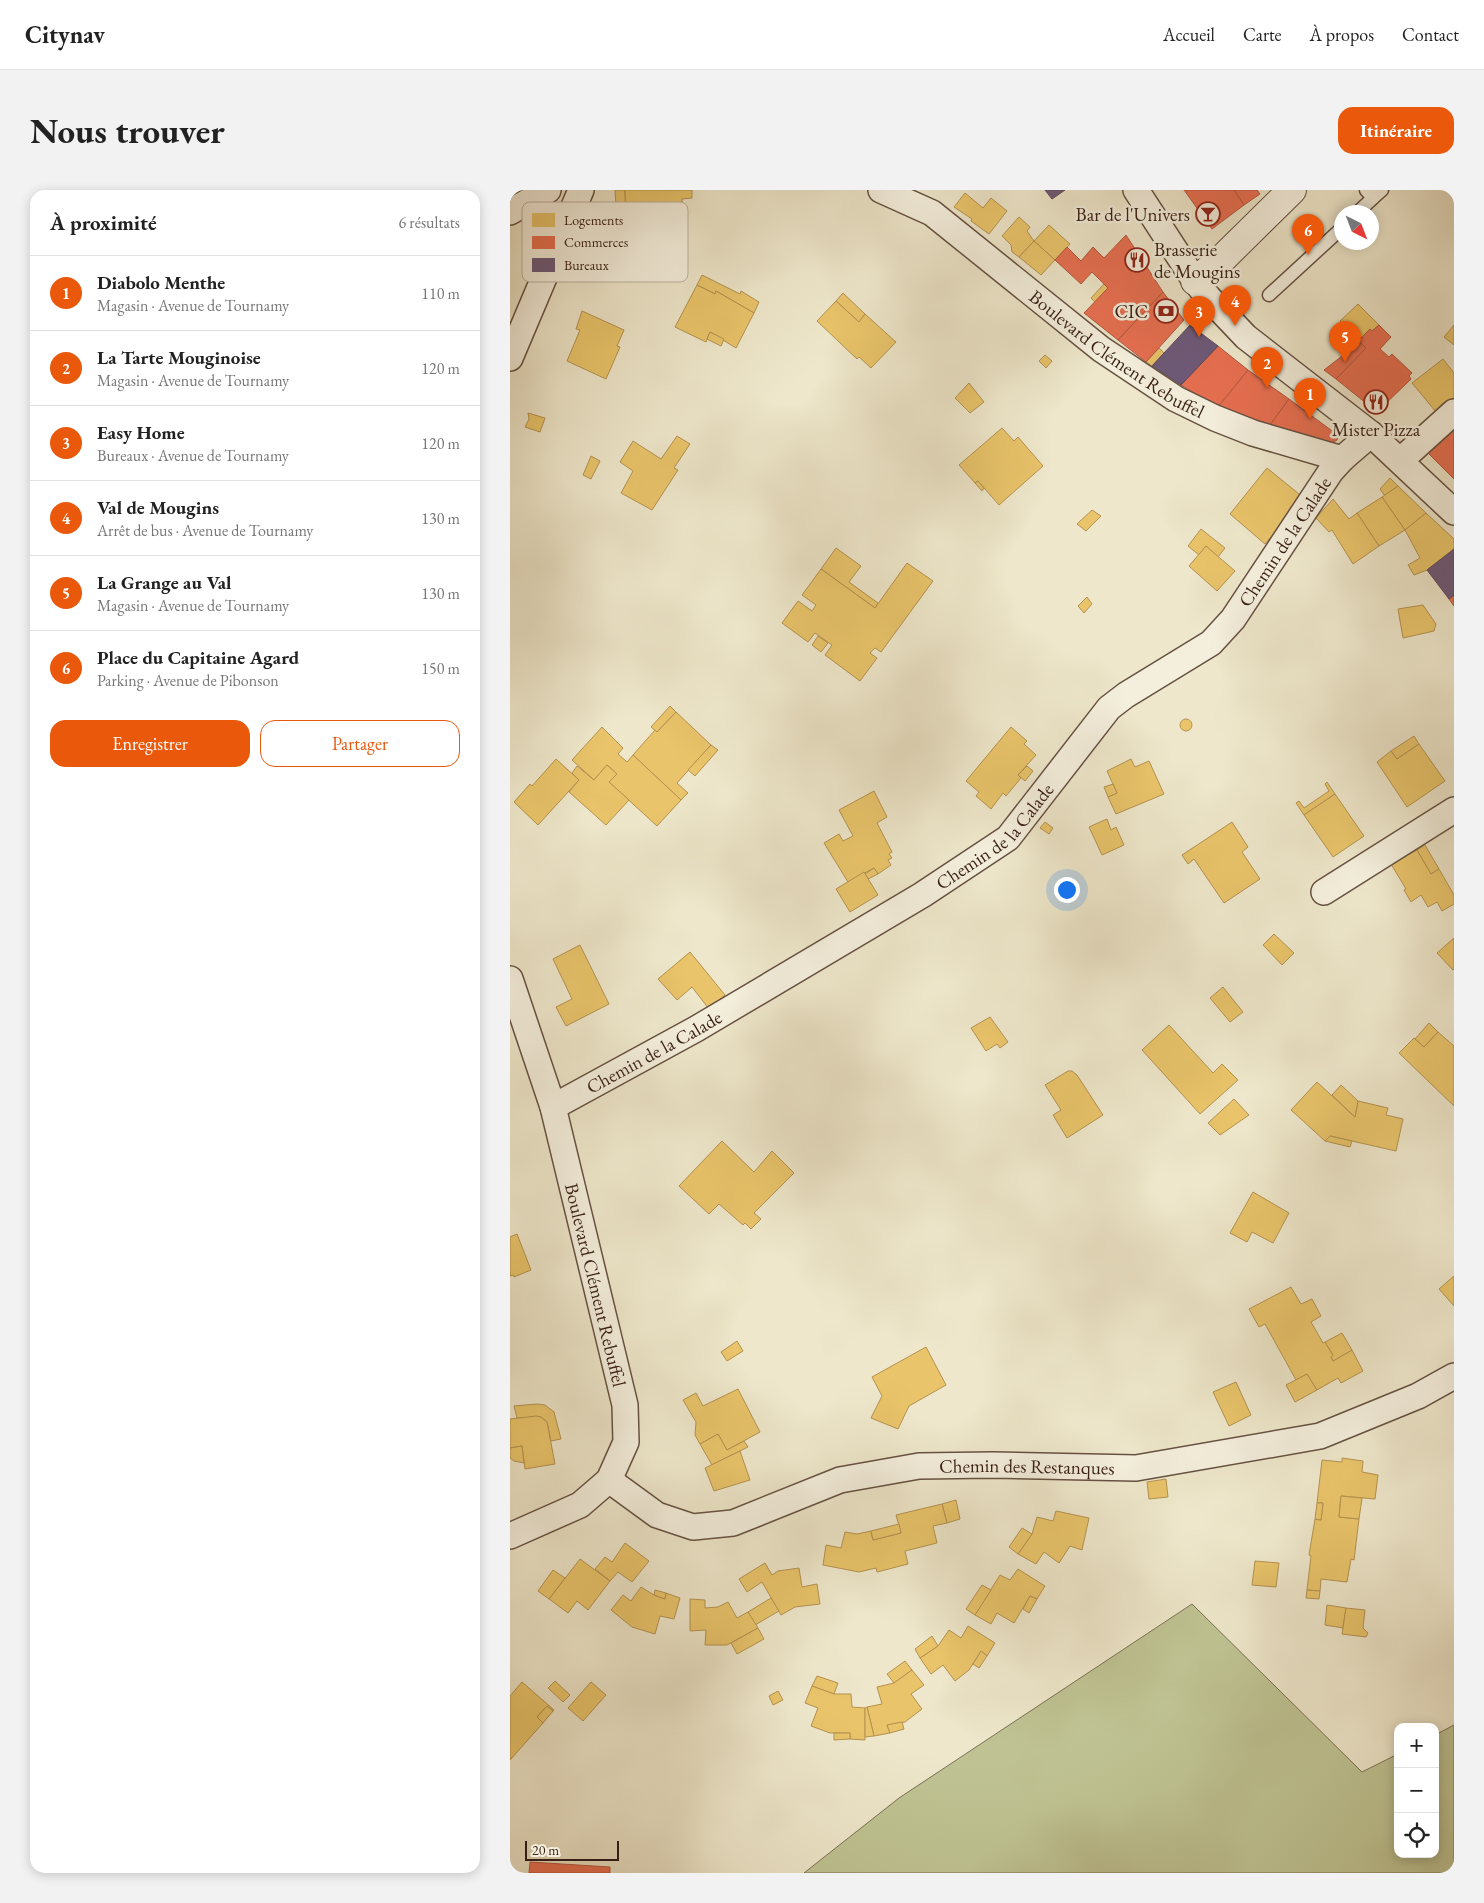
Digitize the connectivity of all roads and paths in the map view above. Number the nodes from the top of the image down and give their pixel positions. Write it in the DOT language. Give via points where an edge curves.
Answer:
graph roads {
  1 [pos="548,190"];
  2 [pos="582,190"];
  3 [pos="881,190"];
  4 [pos="1136,190"];
  5 [pos="1292,190"];
  6 [pos="1374,193"];
  7 [pos="527,202"];
  8 [pos="577,202"];
  9 [pos="522,205"];
  10 [pos="1364,205"];
  11 [pos="510,212"];
  12 [pos="1334,235"];
  13 [pos="1195,281"];
  14 [pos="543,282"];
  15 [pos="1269,295"];
  16 [pos="510,358"];
  17 [pos="1454,412"];
  18 [pos="1371,434"];
  19 [pos="1342,459"];
  20 [pos="1401,460"];
  21 [pos="1454,512"];
  22 [pos="1454,810"];
  23 [pos="1324,892"];
  24 [pos="510,979"];
  25 [pos="553,1107"];
  26 [pos="1454,1376"];
  27 [pos="608,1480"];
  28 [pos="510,1536"];
  1 -- 7 [label="street"];
  2 -- 8 [label="street"];
  3 -- 19 [label="street, Boulevard Clément Rebuffel" via="932,213 1100,349 1176,399 1253,433"];
  4 -- 13 [label="street"];
  5 -- 13 [label="street"];
  6 -- 10 [label="lane"];
  9 -- 11 [label="street"];
  12 -- 15 [label="lane"];
  13 -- 18 [label="street" via="1246,337"];
  14 -- 16 [label="street"];
  17 -- 20 [label="street"];
  18 -- 19 [label="street"];
  18 -- 20 [label="street"];
  19 -- 25 [label="street, Chemin de la Calade" via="1233,619 1211,643 1109,708 1008,838 922,895 712,1019"];
  20 -- 21 [label="street"];
  22 -- 23 [label="street"];
  24 -- 25 [label="street, Boulevard Clément Rebuffel"];
  25 -- 27 [label="street, Boulevard Clément Rebuffel" via="625,1405 626,1442"];
  26 -- 27 [label="street, Chemin des Restanques" via="1418,1396 1320,1436 1136,1468 919,1466 840,1480 733,1523 693,1527 657,1515"];
  27 -- 28 [label="street, Boulevard Clément Rebuffel" via="580,1505"];
}
